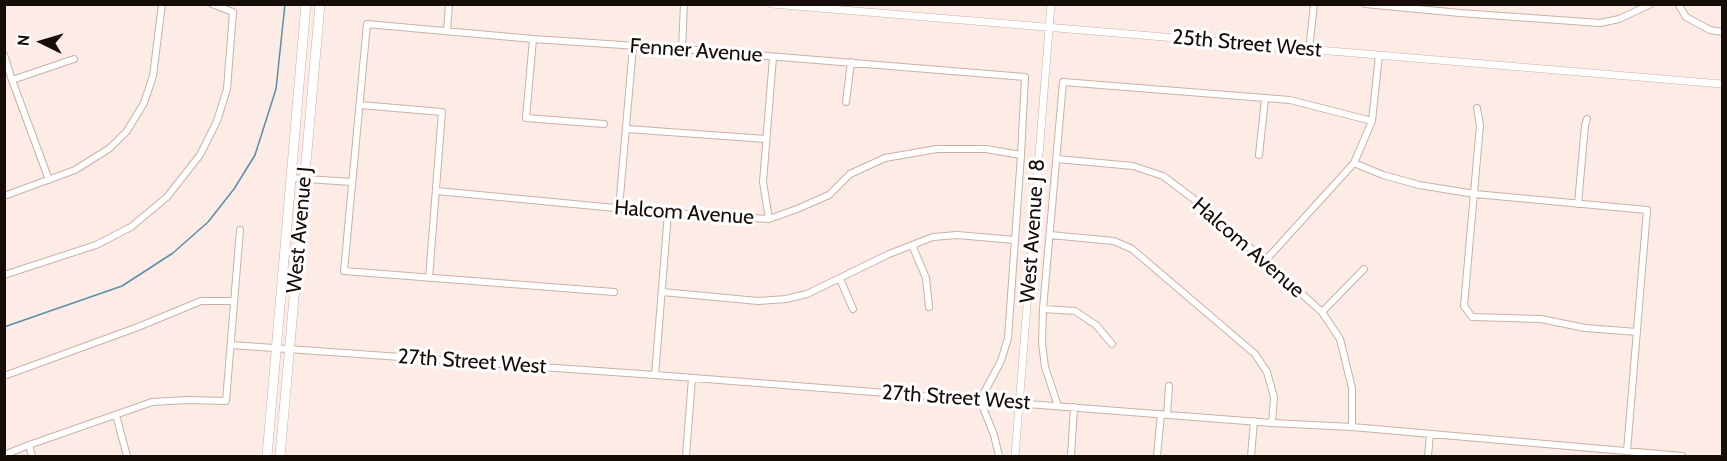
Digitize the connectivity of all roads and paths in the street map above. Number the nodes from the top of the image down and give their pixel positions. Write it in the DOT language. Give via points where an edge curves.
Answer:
graph roads {
  1 [pos="162,4"];
  2 [pos="212,4"];
  3 [pos="306,4"];
  4 [pos="320,4"];
  5 [pos="449,4"];
  6 [pos="684,4"];
  7 [pos="772,4"];
  8 [pos="1051,4"];
  9 [pos="1314,4"];
  10 [pos="1365,4"];
  11 [pos="1461,4"];
  12 [pos="1651,4"];
  13 [pos="1678,4"];
  14 [pos="1384,5"];
  15 [pos="1460,13"];
  16 [pos="1049,28"];
  17 [pos="447,30"];
  18 [pos="1722,32"];
  19 [pos="533,39"];
  20 [pos="633,46"];
  21 [pos="682,49"];
  22 [pos="1309,50"];
  23 [pos="1379,55"];
  24 [pos="4,56"];
  25 [pos="773,57"];
  26 [pos="74,59"];
  27 [pos="851,62"];
  28 [pos="12,80"];
  29 [pos="1722,84"];
  30 [pos="1265,99"];
  31 [pos="846,102"];
  32 [pos="360,105"];
  33 [pos="1477,108"];
  34 [pos="1587,119"];
  35 [pos="1372,121"];
  36 [pos="603,124"];
  37 [pos="627,129"];
  38 [pos="766,139"];
  39 [pos="1021,155"];
  40 [pos="1259,155"];
  41 [pos="1057,159"];
  42 [pos="1354,163"];
  43 [pos="291,178"];
  44 [pos="304,179"];
  45 [pos="49,180"];
  46 [pos="352,182"];
  47 [pos="437,191"];
  48 [pos="1475,194"];
  49 [pos="4,196"];
  50 [pos="1578,204"];
  51 [pos="619,208"];
  52 [pos="668,213"];
  53 [pos="768,219"];
  54 [pos="240,230"];
  55 [pos="1050,236"];
  56 [pos="1015,240"];
  57 [pos="912,245"];
  58 [pos="1264,262"];
  59 [pos="1364,269"];
  60 [pos="4,274"];
  61 [pos="429,278"];
  62 [pos="840,279"];
  63 [pos="614,292"];
  64 [pos="662,292"];
  65 [pos="234,301"];
  66 [pos="929,307"];
  67 [pos="853,309"];
  68 [pos="1044,309"];
  69 [pos="1322,312"];
  70 [pos="1637,332"];
  71 [pos="1112,344"];
  72 [pos="231,345"];
  73 [pos="276,349"];
  74 [pos="289,350"];
  75 [pos="655,375"];
  76 [pos="4,376"];
  77 [pos="692,378"];
  78 [pos="1170,386"];
  79 [pos="980,400"];
  80 [pos="1019,403"];
  81 [pos="1058,406"];
  82 [pos="1074,407"];
  83 [pos="1164,414"];
  84 [pos="116,415"];
  85 [pos="1254,421"];
  86 [pos="1272,423"];
  87 [pos="1352,428"];
  88 [pos="1430,435"];
  89 [pos="29,445"];
  90 [pos="1627,451"];
  91 [pos="4,455"];
  92 [pos="32,456"];
  93 [pos="127,456"];
  94 [pos="267,456"];
  95 [pos="280,456"];
  96 [pos="687,456"];
  97 [pos="999,456"];
  98 [pos="1014,456"];
  99 [pos="1071,456"];
  100 [pos="1157,456"];
  101 [pos="1251,456"];
  102 [pos="1428,456"];
  103 [pos="1682,456"];
  1 -- 45 [label="street" via="153,76 144,103 127,130 93,159"];
  2 -- 60 [label="street" via="233,12 226,89 217,121 200,155 167,196 131,227 96,245"];
  3 -- 43 [label="main road, West Avenue J"];
  4 -- 44 [label="main road, West Avenue J"];
  5 -- 17 [label="street"];
  6 -- 21 [label="street"];
  7 -- 16 [label="street, 25th Street West"];
  8 -- 16 [label="street, West Avenue J 8"];
  9 -- 22 [label="street"];
  10 -- 14 [label="street"];
  11 -- 15 [label="street"];
  12 -- 15 [label="street" via="1600,23"];
  13 -- 18 [label="street" via="1686,17"];
  14 -- 15 [label="street"];
  16 -- 22 [label="street, 25th Street West"];
  16 -- 80 [label="street, West Avenue J 8"];
  17 -- 19 [label="street, Fenner Avenue"];
  17 -- 32 [label="street, Fenner Avenue" via="367,24"];
  19 -- 20 [label="street, Fenner Avenue"];
  19 -- 36 [label="street" via="526,118"];
  20 -- 21 [label="street, Fenner Avenue"];
  20 -- 37 [label="street"];
  21 -- 25 [label="street, Fenner Avenue"];
  22 -- 23 [label="street, 25th Street West"];
  23 -- 29 [label="street, 25th Street West"];
  23 -- 35 [label="street"];
  24 -- 28 [label="street"];
  25 -- 27 [label="street, Fenner Avenue"];
  25 -- 38 [label="street"];
  26 -- 28 [label="street"];
  27 -- 31 [label="street"];
  27 -- 39 [label="street, Fenner Avenue" via="1025,77"];
  28 -- 45 [label="street"];
  30 -- 35 [label="street" via="1290,100"];
  30 -- 40 [label="street"];
  30 -- 41 [label="street" via="1063,82"];
  32 -- 46 [label="street"];
  32 -- 47 [label="street" via="442,112"];
  33 -- 48 [label="street" via="1480,125"];
  34 -- 50 [label="street"];
  35 -- 42 [label="street"];
  37 -- 38 [label="street"];
  37 -- 51 [label="street"];
  38 -- 53 [label="street" via="763,182"];
  39 -- 53 [label="street, Halcom Avenue" via="986,149 937,149 885,158 850,174 829,195"];
  39 -- 56 [label="street"];
  41 -- 55 [label="street"];
  41 -- 58 [label="street, Halcom Avenue" via="1133,166 1163,176 1203,206"];
  42 -- 48 [label="street" via="1419,185"];
  42 -- 58 [label="street"];
  43 -- 44 [label="street"];
  43 -- 73 [label="main road, West Avenue J"];
  44 -- 46 [label="street"];
  44 -- 74 [label="main road, West Avenue J"];
  45 -- 49 [label="street"];
  46 -- 61 [label="street" via="345,271"];
  47 -- 51 [label="street, Halcom Avenue"];
  47 -- 61 [label="street"];
  48 -- 50 [label="street"];
  48 -- 70 [label="street" via="1464,306 1472,317 1541,320"];
  50 -- 70 [label="street" via="1647,210"];
  51 -- 52 [label="street, Halcom Avenue"];
  52 -- 53 [label="street, Halcom Avenue"];
  52 -- 64 [label="street"];
  54 -- 65 [label="street"];
  55 -- 68 [label="street"];
  55 -- 86 [label="street" via="1114,242 1132,249 1255,354 1267,372 1274,397"];
  56 -- 57 [label="street" via="957,235 933,237"];
  56 -- 79 [label="street" via="1008,338 1001,361"];
  57 -- 62 [label="street"];
  57 -- 66 [label="street" via="926,278"];
  58 -- 69 [label="street, Halcom Avenue"];
  59 -- 69 [label="street"];
  61 -- 63 [label="street"];
  62 -- 64 [label="street" via="786,299 758,301"];
  62 -- 67 [label="street"];
  64 -- 75 [label="street"];
  65 -- 72 [label="street"];
  65 -- 76 [label="street" via="201,301"];
  68 -- 71 [label="street" via="1075,311 1096,325"];
  68 -- 81 [label="street" via="1045,367"];
  69 -- 87 [label="street, Halcom Avenue" via="1340,339 1352,388"];
  70 -- 90 [label="street"];
  72 -- 73 [label="street, 27th Street West"];
  72 -- 84 [label="street" via="226,401 152,402"];
  73 -- 74 [label="street, 27th Street West"];
  73 -- 94 [label="main road, West Avenue J"];
  74 -- 75 [label="street, 27th Street West"];
  74 -- 95 [label="main road, West Avenue J"];
  75 -- 77 [label="street, 27th Street West"];
  77 -- 79 [label="street, 27th Street West"];
  77 -- 96 [label="street"];
  78 -- 83 [label="street"];
  79 -- 80 [label="street, 27th Street West"];
  79 -- 97 [label="street"];
  80 -- 81 [label="street, 27th Street West"];
  80 -- 98 [label="street, West Avenue J 8"];
  81 -- 82 [label="street, 27th Street West"];
  82 -- 83 [label="street, 27th Street West"];
  82 -- 99 [label="street"];
  83 -- 85 [label="street, 27th Street West"];
  83 -- 100 [label="street"];
  84 -- 89 [label="street"];
  84 -- 93 [label="street"];
  85 -- 86 [label="street, 27th Street West"];
  85 -- 101 [label="street"];
  86 -- 87 [label="street, 27th Street West"];
  87 -- 88 [label="street, 27th Street West"];
  88 -- 90 [label="street, 27th Street West"];
  88 -- 102 [label="street"];
  89 -- 91 [label="street"];
  89 -- 92 [label="street"];
  90 -- 103 [label="street, 27th Street West"];
}
